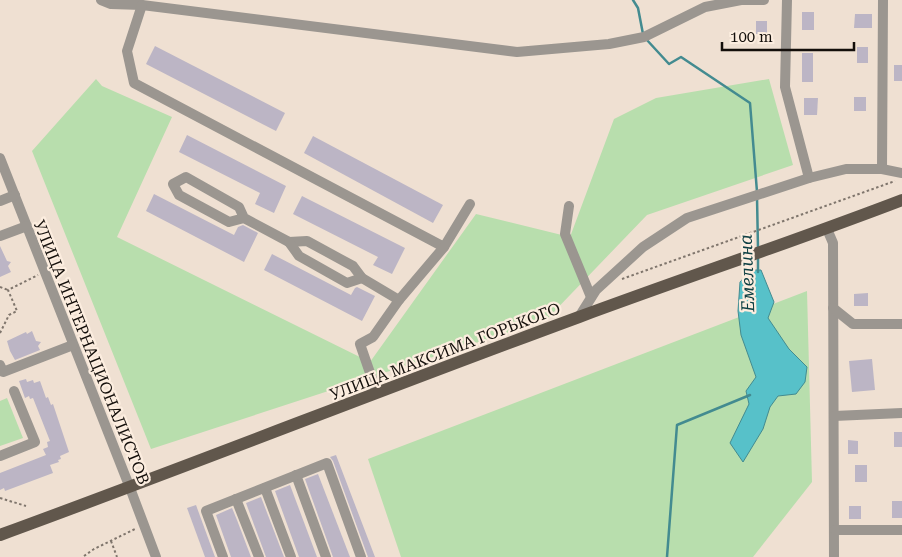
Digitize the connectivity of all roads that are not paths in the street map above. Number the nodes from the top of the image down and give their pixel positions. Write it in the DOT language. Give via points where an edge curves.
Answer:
graph roads {
  1 [pos="101,0"];
  2 [pos="764,0"];
  3 [pos="787,0"];
  4 [pos="884,0"];
  5 [pos="704,4"];
  6 [pos="142,6"];
  7 [pos="0,158"];
  8 [pos="882,169"];
  9 [pos="902,173"];
  10 [pos="809,178"];
  11 [pos="14,195"];
  12 [pos="902,200"];
  13 [pos="0,201"];
  14 [pos="470,204"];
  15 [pos="569,206"];
  16 [pos="244,218"];
  17 [pos="26,226"];
  18 [pos="828,229"];
  19 [pos="0,236"];
  20 [pos="289,242"];
  21 [pos="444,246"];
  22 [pos="362,278"];
  23 [pos="591,297"];
  24 [pos="400,300"];
  25 [pos="833,308"];
  26 [pos="579,317"];
  27 [pos="902,324"];
  28 [pos="73,345"];
  29 [pos="0,365"];
  30 [pos="14,391"];
  31 [pos="378,393"];
  32 [pos="902,413"];
  33 [pos="834,416"];
  34 [pos="0,456"];
  35 [pos="296,475"];
  36 [pos="130,488"];
  37 [pos="265,488"];
  38 [pos="236,499"];
  39 [pos="835,530"];
  40 [pos="902,530"];
  41 [pos="0,535"];
  42 [pos="156,557"];
  43 [pos="223,557"];
  44 [pos="258,557"];
  45 [pos="291,557"];
  46 [pos="326,557"];
  47 [pos="361,557"];
  48 [pos="834,557"];
  1 -- 6 [label="street" via="111,4"];
  2 -- 5 [label="street"];
  3 -- 10 [label="street" via="785,87"];
  4 -- 8 [label="street"];
  5 -- 6 [label="street" via="644,37 609,44 517,52"];
  6 -- 21 [label="street" via="127,51 134,82"];
  7 -- 11 [label="street, УЛИЦА ИНТЕРНАЦИОНАЛИСТОВ"];
  8 -- 9 [label="street"];
  8 -- 10 [label="street" via="846,169"];
  10 -- 23 [label="street" via="687,218 643,247"];
  11 -- 13 [label="street"];
  11 -- 17 [label="street, УЛИЦА ИНТЕРНАЦИОНАЛИСТОВ"];
  12 -- 18 [label="main road, УЛИЦА МАКСИМА ГОРЬКОГО"];
  14 -- 21 [label="street"];
  15 -- 23 [label="street" via="565,234"];
  16 -- 16 [label="street" via="239,207 186,177 173,184 180,195 229,222"];
  16 -- 20 [label="street"];
  17 -- 19 [label="street"];
  17 -- 28 [label="street, УЛИЦА ИНТЕРНАЦИОНАЛИСТОВ"];
  18 -- 25 [label="street" via="833,243"];
  18 -- 26 [label="main road, УЛИЦА МАКСИМА ГОРЬКОГО"];
  20 -- 22 [label="street" via="307,241 354,266"];
  20 -- 22 [label="street" via="299,256 347,283"];
  21 -- 24 [label="street"];
  22 -- 24 [label="street"];
  23 -- 26 [label="street"];
  24 -- 31 [label="street" via="374,337 360,344"];
  25 -- 27 [label="street" via="853,324"];
  25 -- 33 [label="street"];
  26 -- 31 [label="main road, УЛИЦА МАКСИМА ГОРЬКОГО"];
  28 -- 29 [label="street" via="3,372"];
  28 -- 36 [label="street, УЛИЦА ИНТЕРНАЦИОНАЛИСТОВ"];
  30 -- 34 [label="street" via="35,442"];
  31 -- 36 [label="main road, УЛИЦА МАКСИМА ГОРЬКОГО"];
  32 -- 33 [label="street"];
  33 -- 39 [label="street"];
  35 -- 37 [label="street"];
  35 -- 46 [label="street"];
  35 -- 47 [label="street" via="327,463"];
  36 -- 41 [label="main road, УЛИЦА МАКСИМА ГОРЬКОГО"];
  36 -- 42 [label="street, УЛИЦА ИНТЕРНАЦИОНАЛИСТОВ"];
  37 -- 38 [label="street"];
  37 -- 45 [label="street"];
  38 -- 43 [label="street" via="206,511"];
  38 -- 44 [label="street"];
  39 -- 40 [label="street"];
  39 -- 48 [label="street"];
}
